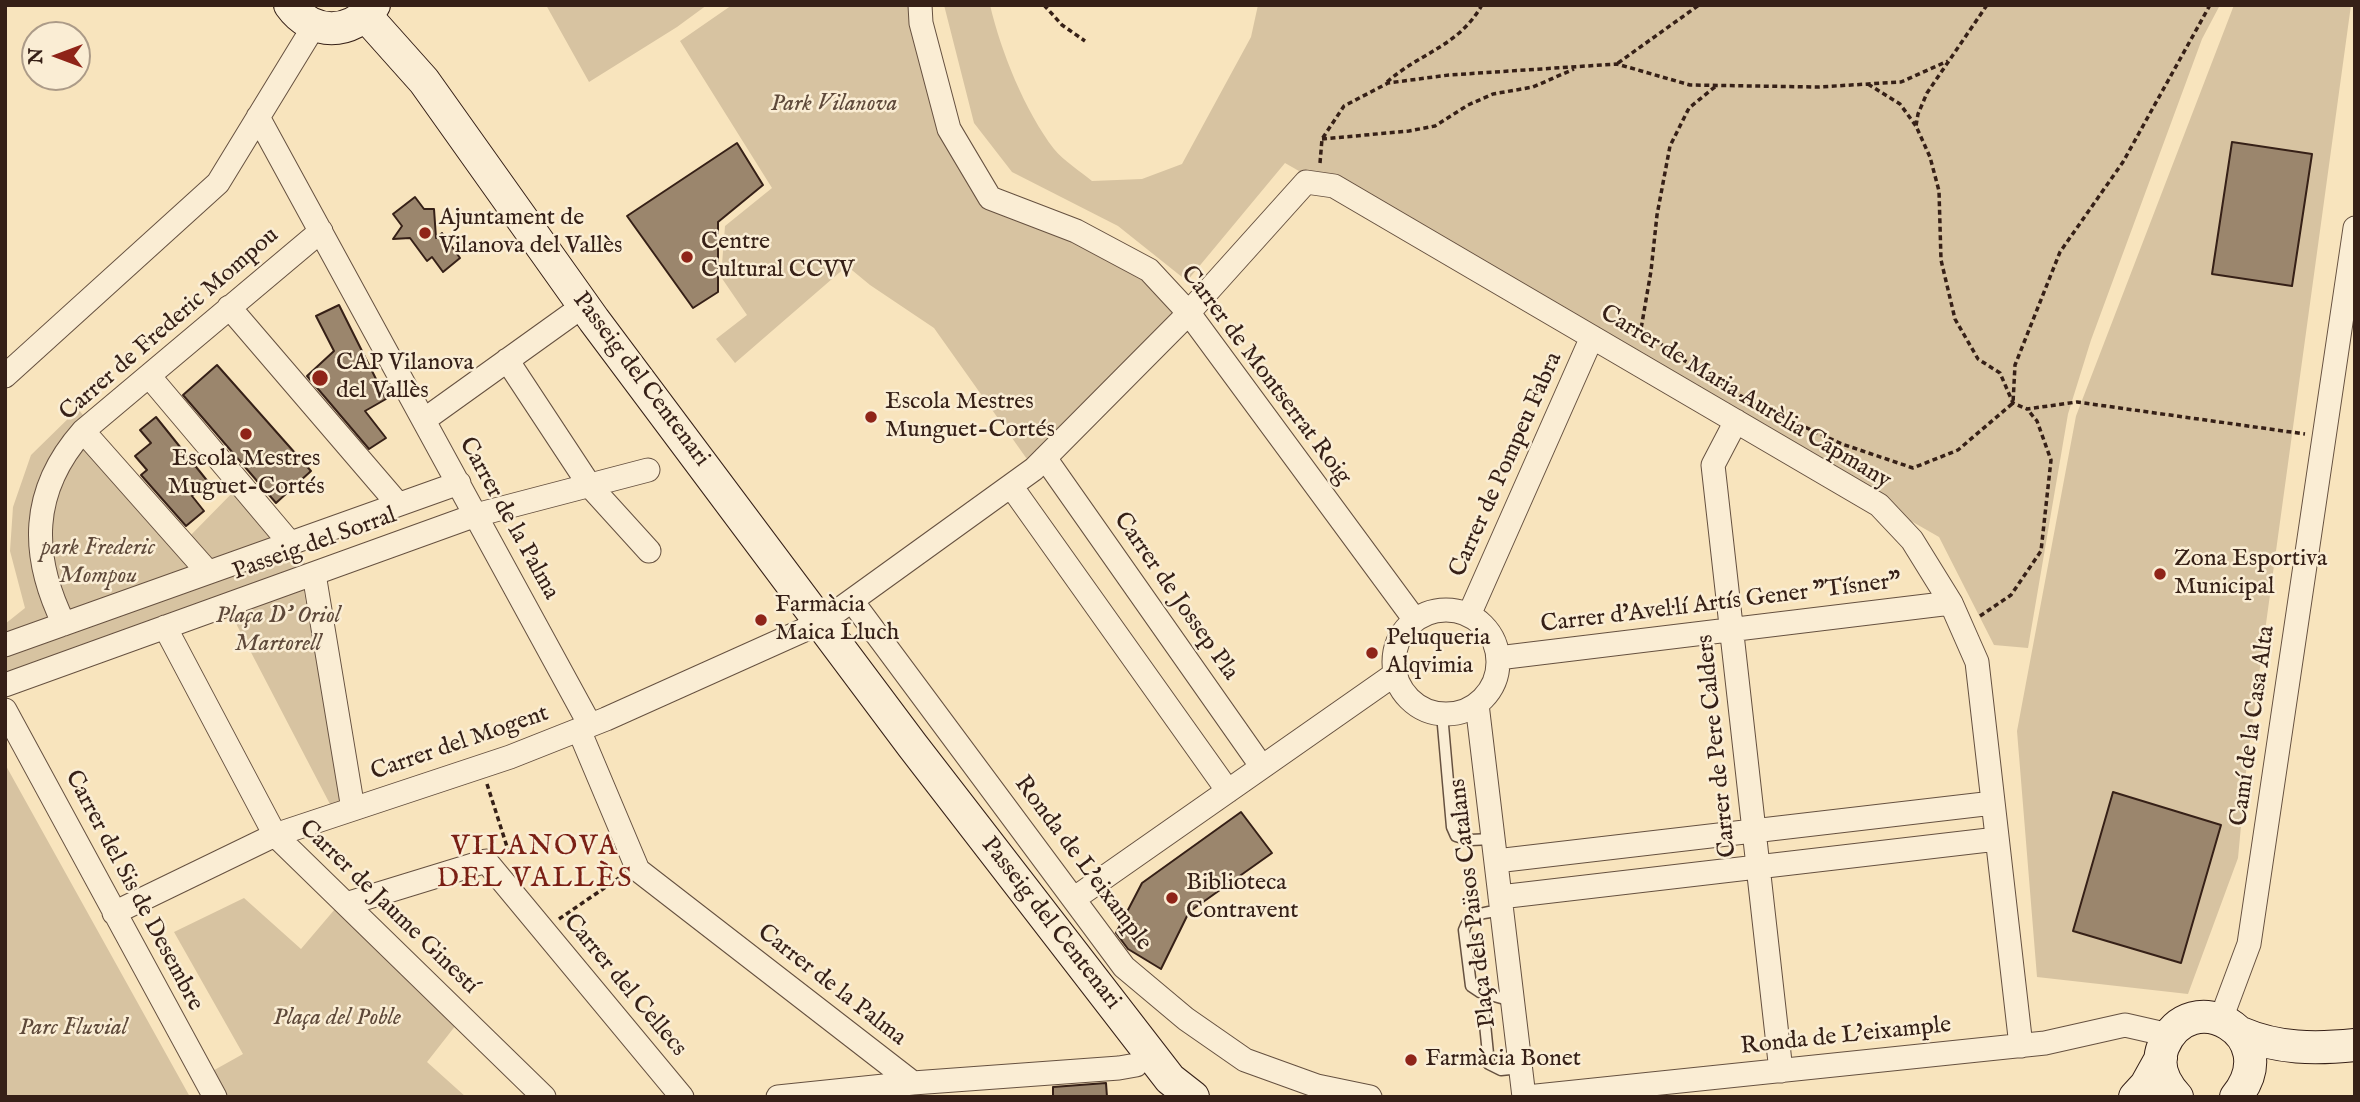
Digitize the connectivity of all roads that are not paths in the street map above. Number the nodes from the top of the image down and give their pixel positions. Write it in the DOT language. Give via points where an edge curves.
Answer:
graph roads {
  1 [pos="290,5"];
  2 [pos="920,5"];
  3 [pos="370,11"];
  4 [pos="314,26"];
  5 [pos="258,117"];
  6 [pos="1312,183"];
  7 [pos="2355,228"];
  8 [pos="321,231"];
  9 [pos="583,306"];
  10 [pos="229,307"];
  11 [pos="1188,312"];
  12 [pos="1602,332"];
  13 [pos="507,360"];
  14 [pos="5,376"];
  15 [pos="149,376"];
  16 [pos="424,420"];
  17 [pos="1736,421"];
  18 [pos="83,431"];
  19 [pos="1045,458"];
  20 [pos="648,470"];
  21 [pos="458,483"];
  22 [pos="590,486"];
  23 [pos="1011,486"];
  24 [pos="398,504"];
  25 [pos="476,515"];
  26 [pos="290,543"];
  27 [pos="649,551"];
  28 [pos="208,572"];
  29 [pos="314,574"];
  30 [pos="852,601"];
  31 [pos="1951,603"];
  32 [pos="1469,615"];
  33 [pos="1415,620"];
  34 [pos="822,622"];
  35 [pos="64,624"];
  36 [pos="165,627"];
  37 [pos="1732,629"];
  38 [pos="5,645"];
  39 [pos="1497,658"];
  40 [pos="1395,674"];
  41 [pos="5,685"];
  42 [pos="1477,704"];
  43 [pos="5,710"];
  44 [pos="1442,715"];
  45 [pos="584,728"];
  46 [pos="912,745"];
  47 [pos="1262,767"];
  48 [pos="1228,791"];
  49 [pos="1993,803"];
  50 [pos="353,809"];
  51 [pos="1753,831"];
  52 [pos="275,835"];
  53 [pos="1997,839"];
  54 [pos="1494,850"];
  55 [pos="1757,867"];
  56 [pos="1075,898"];
  57 [pos="346,904"];
  58 [pos="1501,904"];
  59 [pos="114,913"];
  60 [pos="1512,1001"];
  61 [pos="1484,1014"];
  62 [pos="2231,1026"];
  63 [pos="2355,1045"];
  64 [pos="2021,1046"];
  65 [pos="2165,1047"];
  66 [pos="2320,1049"];
  67 [pos="1136,1065"];
  68 [pos="512,1066"];
  69 [pos="1520,1068"];
  70 [pos="1780,1070"];
  71 [pos="913,1083"];
  72 [pos="2242,1089"];
  73 [pos="215,1097"];
  74 [pos="515,1097"];
  75 [pos="544,1097"];
  76 [pos="681,1097"];
  77 [pos="778,1097"];
  78 [pos="1160,1097"];
  79 [pos="1194,1097"];
  80 [pos="1370,1097"];
  81 [pos="1525,1097"];
  82 [pos="2135,1097"];
  83 [pos="2177,1097"];
  1 -- 4 [label="street"];
  2 -- 11 [label="street, Carrer de Montserrat Roig" via="949,129 990,198 1076,231 1149,270"];
  3 -- 4 [label="street" via="345,28"];
  3 -- 9 [label="street, Passeig del Centenari"];
  4 -- 5 [label="street"];
  5 -- 8 [label="street, Carrer de la Palma"];
  5 -- 14 [label="street" via="218,183"];
  6 -- 11 [label="street, Carrer del Mogent"];
  6 -- 12 [label="street, Carrer de Maria Aurèlia Capmany" via="1334,186"];
  7 -- 62 [label="street, Camí de la Casa Alta" via="2249,944"];
  8 -- 10 [label="street, Carrer de Frederic Mompou"];
  8 -- 16 [label="street, Carrer de la Palma"];
  9 -- 13 [label="street"];
  9 -- 34 [label="street, Passeig del Centenari"];
  10 -- 15 [label="street, Carrer de Frederic Mompou"];
  10 -- 24 [label="street"];
  11 -- 19 [label="street, Carrer del Mogent"];
  11 -- 33 [label="street, Carrer de Montserrat Roig"];
  12 -- 17 [label="street, Carrer de Maria Aurèlia Capmany"];
  12 -- 32 [label="street, Carrer de Pompeu Fabra"];
  13 -- 16 [label="street"];
  13 -- 22 [label="street"];
  15 -- 18 [label="street, Carrer de Frederic Mompou"];
  15 -- 26 [label="street"];
  16 -- 21 [label="street, Carrer de la Palma"];
  17 -- 31 [label="street, Carrer de Maria Aurèlia Capmany" via="1879,505 1912,540"];
  17 -- 37 [label="street, Carrer de Pere Calders" via="1713,465"];
  18 -- 28 [label="street"];
  18 -- 35 [label="street, Carrer de Frederic Mompou" via="54,472 40,522 44,573"];
  19 -- 23 [label="street, Carrer del Mogent"];
  19 -- 47 [label="street, Carrer de Jossep Pla"];
  20 -- 22 [label="street, Passeig del Sorral"];
  21 -- 24 [label="street, Passeig del Sorral"];
  21 -- 25 [label="street, Carrer de la Palma"];
  22 -- 25 [label="street, Passeig del Sorral"];
  22 -- 27 [label="street"];
  23 -- 30 [label="street, Carrer del Mogent"];
  23 -- 48 [label="street"];
  24 -- 26 [label="street, Passeig del Sorral"];
  25 -- 29 [label="street, Passeig del Sorral"];
  25 -- 45 [label="street, Carrer de la Palma"];
  26 -- 28 [label="street, Passeig del Sorral"];
  28 -- 35 [label="street, Passeig del Sorral"];
  29 -- 36 [label="street, Passeig del Sorral"];
  29 -- 50 [label="street"];
  30 -- 34 [label="street, Carrer del Mogent"];
  30 -- 56 [label="street, Ronda de L'eixample"];
  31 -- 37 [label="street, Carrer d'Avel·lí Artís Gener \"Tísner\""];
  31 -- 49 [label="street, Carrer de Maria Aurèlia Capmany" via="1977,662"];
  32 -- 33 [label="street" via="1451,610"];
  32 -- 39 [label="street" via="1493,638"];
  33 -- 40 [label="street" via="1395,650"];
  34 -- 45 [label="street, Carrer del Mogent"];
  34 -- 46 [label="street, Passeig del Centenari"];
  35 -- 38 [label="street, Passeig del Sorral"];
  36 -- 41 [label="street, Passeig del Sorral"];
  36 -- 52 [label="street, Carrer de Jaume Ginestí"];
  37 -- 39 [label="street, Carrer d'Avel·lí Artís Gener \"Tísner\""];
  37 -- 51 [label="street, Carrer de Pere Calders"];
  39 -- 42 [label="street" via="1494,684"];
  40 -- 44 [label="street" via="1402,691 1415,704"];
  40 -- 47 [label="street"];
  42 -- 44 [label="street"];
  42 -- 54 [label="street, Plaça dels Països Catalans"];
  43 -- 59 [label="street, Carrer del Sis de Desembre"];
  44 -- 54 [label="lane" via="1452,827 1456,836"];
  45 -- 50 [label="street, Carrer del Mogent"];
  45 -- 71 [label="street, Carrer de la Palma" via="638,870"];
  46 -- 67 [label="street, Passeig del Centenari" via="966,831"];
  46 -- 79 [label="street, Passeig del Centenari" via="1170,1079"];
  47 -- 48 [label="street"];
  48 -- 56 [label="street"];
  49 -- 51 [label="street"];
  49 -- 53 [label="street, Carrer de Maria Aurèlia Capmany"];
  50 -- 52 [label="street, Carrer del Mogent"];
  51 -- 54 [label="street"];
  51 -- 55 [label="street, Carrer de Pere Calders"];
  52 -- 57 [label="street, Carrer de Jaume Ginestí"];
  52 -- 59 [label="street, Carrer del Mogent"];
  53 -- 55 [label="street"];
  53 -- 64 [label="street, Carrer de Maria Aurèlia Capmany"];
  54 -- 58 [label="street, Plaça dels Països Catalans"];
  55 -- 58 [label="street"];
  55 -- 70 [label="street, Carrer de Pere Calders"];
  56 -- 80 [label="street, Ronda de L'eixample" via="1124,967 1245,1060 1317,1086"];
  57 -- 68 [label="street, Carrer de Jaume Ginestí"];
  57 -- 76 [label="street, Carrer del Cellecs" via="486,861"];
  58 -- 60 [label="street, Plaça dels Països Catalans"];
  58 -- 60 [label="lane" via="1473,915 1464,930 1471,986"];
  59 -- 73 [label="street, Carrer del Sis de Desembre"];
  60 -- 69 [label="street, Plaça dels Països Catalans"];
  61 -- 69 [label="lane" via="1489,1064 1501,1070"];
  62 -- 65 [label="street" via="2205,1017 2190,1019 2176,1027"];
  62 -- 66 [label="street" via="2265,1043"];
  62 -- 72 [label="street" via="2250,1052"];
  63 -- 66 [label="street"];
  64 -- 65 [label="street, Ronda de L'eixample" via="2125,1025"];
  64 -- 70 [label="street, Ronda de L'eixample"];
  65 -- 82 [label="street"];
  65 -- 83 [label="street" via="2165,1083"];
  66 -- 72 [label="street" via="2275,1064"];
  67 -- 71 [label="street"];
  67 -- 78 [label="street, Passeig del Centenari"];
  68 -- 74 [label="street"];
  68 -- 75 [label="street, Carrer de Jaume Ginestí"];
  69 -- 81 [label="street, Plaça dels Països Catalans"];
  70 -- 81 [label="street, Ronda de L'eixample"];
  71 -- 77 [label="street"];
}
